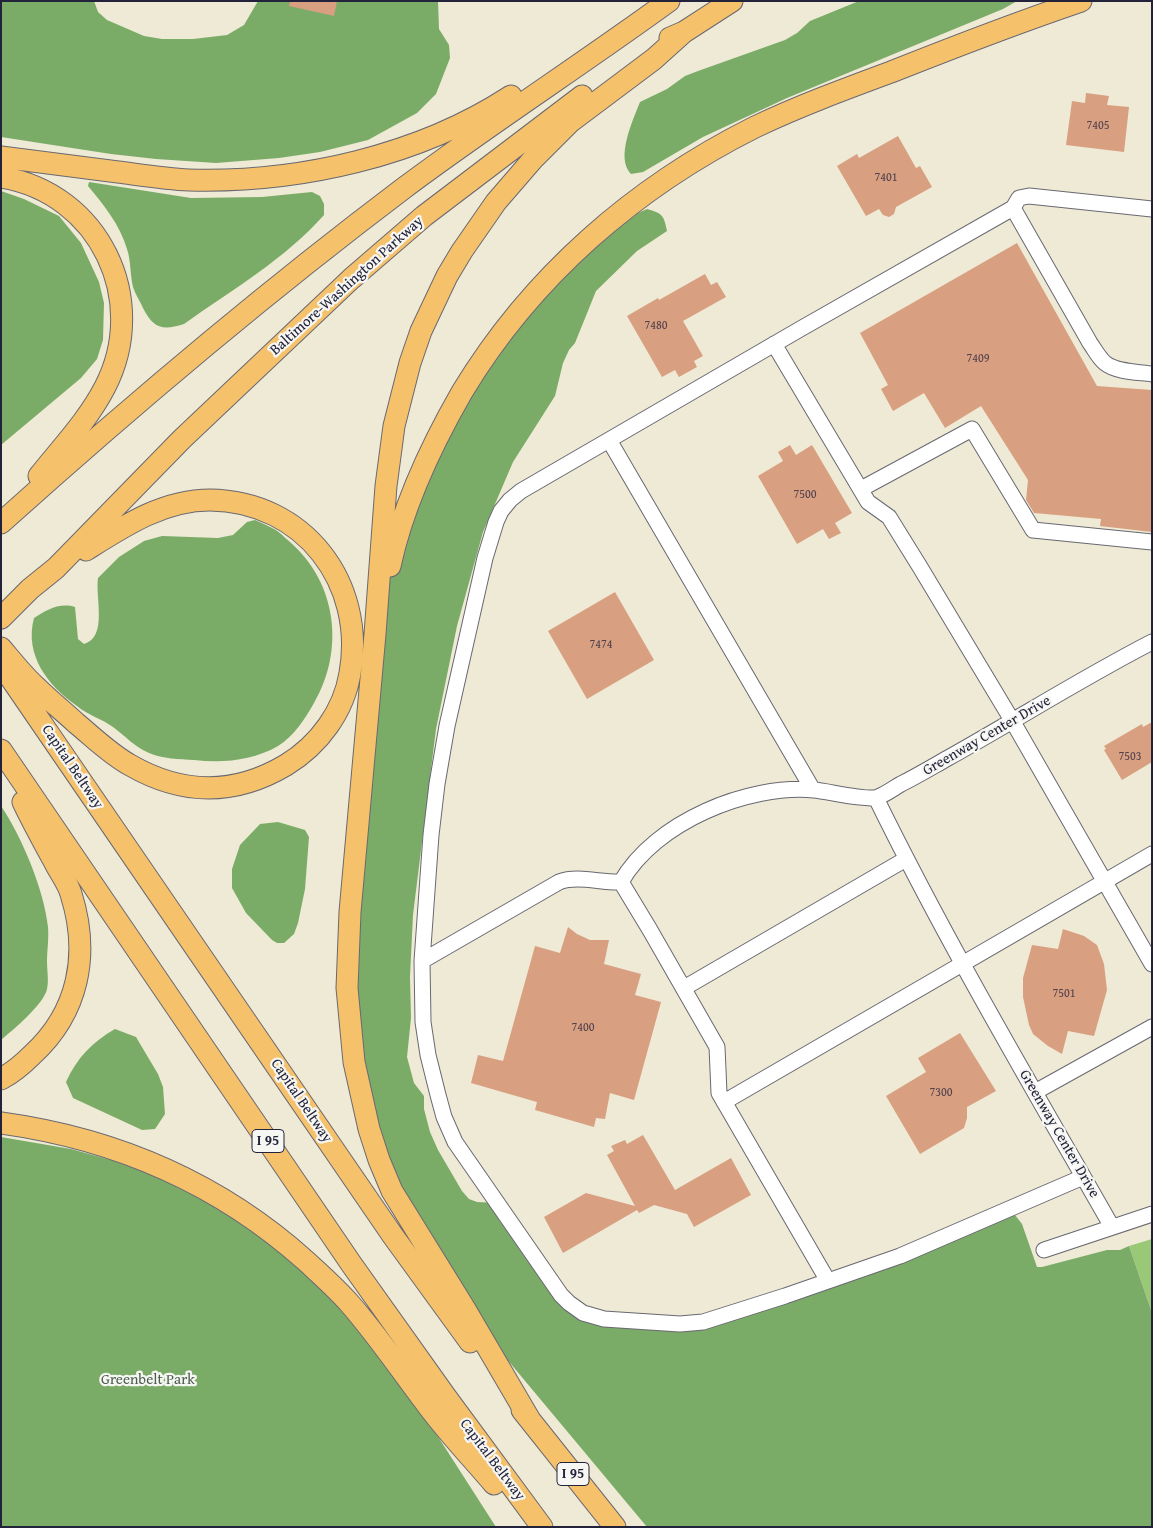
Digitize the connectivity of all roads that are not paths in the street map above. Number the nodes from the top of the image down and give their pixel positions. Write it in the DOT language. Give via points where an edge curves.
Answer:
graph roads {
  1 [pos="665,1"];
  2 [pos="669,1"];
  3 [pos="732,1"];
  4 [pos="1081,1"];
  5 [pos="684,32"];
  6 [pos="1,157"];
  7 [pos="1,177"];
  8 [pos="1013,208"];
  9 [pos="1152,209"];
  10 [pos="774,344"];
  11 [pos="1152,374"];
  12 [pos="609,440"];
  13 [pos="860,489"];
  14 [pos="4,521"];
  15 [pos="1152,542"];
  16 [pos="56,568"];
  17 [pos="1,618"];
  18 [pos="375,634"];
  19 [pos="1152,642"];
  20 [pos="1,648"];
  21 [pos="1,664"];
  22 [pos="1013,722"];
  23 [pos="1,750"];
  24 [pos="1,762"];
  25 [pos="813,790"];
  26 [pos="876,798"];
  27 [pos="1152,854"];
  28 [pos="906,859"];
  29 [pos="1105,881"];
  30 [pos="621,882"];
  31 [pos="422,961"];
  32 [pos="962,964"];
  33 [pos="1152,964"];
  34 [pos="684,988"];
  35 [pos="1152,1027"];
  36 [pos="1,1079"];
  37 [pos="1035,1092"];
  38 [pos="724,1102"];
  39 [pos="1,1122"];
  40 [pos="1083,1177"];
  41 [pos="1152,1214"];
  42 [pos="1112,1227"];
  43 [pos="1044,1250"];
  44 [pos="828,1281"];
  45 [pos="530,1420"];
  46 [pos="531,1527"];
  47 [pos="542,1527"];
  48 [pos="615,1527"];
  1 -- 6 [label="highway" via="595,41 496,106 398,149 353,162 269,177 188,180"];
  2 -- 14 [label="highway" via="472,139 326,249 142,398"];
  3 -- 5 [label="highway, Baltimore-Washington Parkway"];
  4 -- 18 [label="highway" via="1005,27 756,127 658,183 573,252 502,332 450,413 412,494 396,540"];
  5 -- 16 [label="highway, Baltimore-Washington Parkway" via="647,50 560,111 424,216 245,378"];
  5 -- 18 [label="highway" via="654,59 570,122 534,158 496,202 447,276 421,331 394,426"];
  7 -- 14 [label="highway" via="50,194 92,229 111,263 121,300 122,321 117,355 105,387 73,435"];
  8 -- 9 [label="street" via="1019,198 1029,196"];
  8 -- 10 [label="street"];
  8 -- 11 [label="street" via="1100,358 1113,368"];
  10 -- 12 [label="street"];
  10 -- 13 [label="street"];
  12 -- 25 [label="street"];
  12 -- 31 [label="street" via="521,491 506,504 496,522 471,615 442,755 431,835"];
  13 -- 15 [label="street" via="972,429 1034,530"];
  13 -- 22 [label="street" via="868,502 889,517"];
  16 -- 17 [label="highway, Baltimore-Washington Parkway"];
  16 -- 20 [label="highway" via="127,524 157,510 184,503 209,500 239,503 269,513 312,542 332,569 348,604 353,651 347,688 338,710 306,750 262,778 221,787 187,787 154,777 107,749 35,686"];
  18 -- 45 [label="highway" via="348,944 347,988 354,1062 369,1128 392,1191"];
  19 -- 22 [label="street, Greenway Center Drive"];
  21 -- 45 [label="highway, Capital Beltway / I 95" via="394,1236"];
  22 -- 26 [label="street, Greenway Center Drive"];
  22 -- 29 [label="street"];
  23 -- 47 [label="highway, Capital Beltway / I 95" via="352,1265"];
  24 -- 36 [label="highway" via="70,892 80,952 75,988 58,1026 25,1062"];
  25 -- 26 [label="street"];
  25 -- 30 [label="street" via="754,794 727,802 675,828 644,853"];
  26 -- 28 [label="street, Greenway Center Drive"];
  27 -- 29 [label="street"];
  28 -- 32 [label="street, Greenway Center Drive"];
  28 -- 34 [label="street"];
  29 -- 32 [label="street"];
  29 -- 33 [label="street"];
  30 -- 31 [label="street" via="574,879 559,882"];
  30 -- 34 [label="street"];
  31 -- 44 [label="street" via="423,1022 444,1118 455,1142 569,1303 583,1313 604,1320 693,1324"];
  32 -- 37 [label="street, Greenway Center Drive"];
  32 -- 38 [label="street"];
  34 -- 38 [label="street" via="717,1047 719,1093"];
  35 -- 37 [label="street"];
  37 -- 40 [label="street, Greenway Center Drive"];
  38 -- 44 [label="street"];
  39 -- 46 [label="highway" via="75,1137 153,1163 198,1184 262,1225 349,1303 429,1408"];
  40 -- 42 [label="street, Greenway Center Drive"];
  40 -- 44 [label="street" via="900,1256"];
  41 -- 42 [label="street"];
  42 -- 43 [label="street"];
  45 -- 48 [label="highway, Capital Beltway / I 95"];
}
